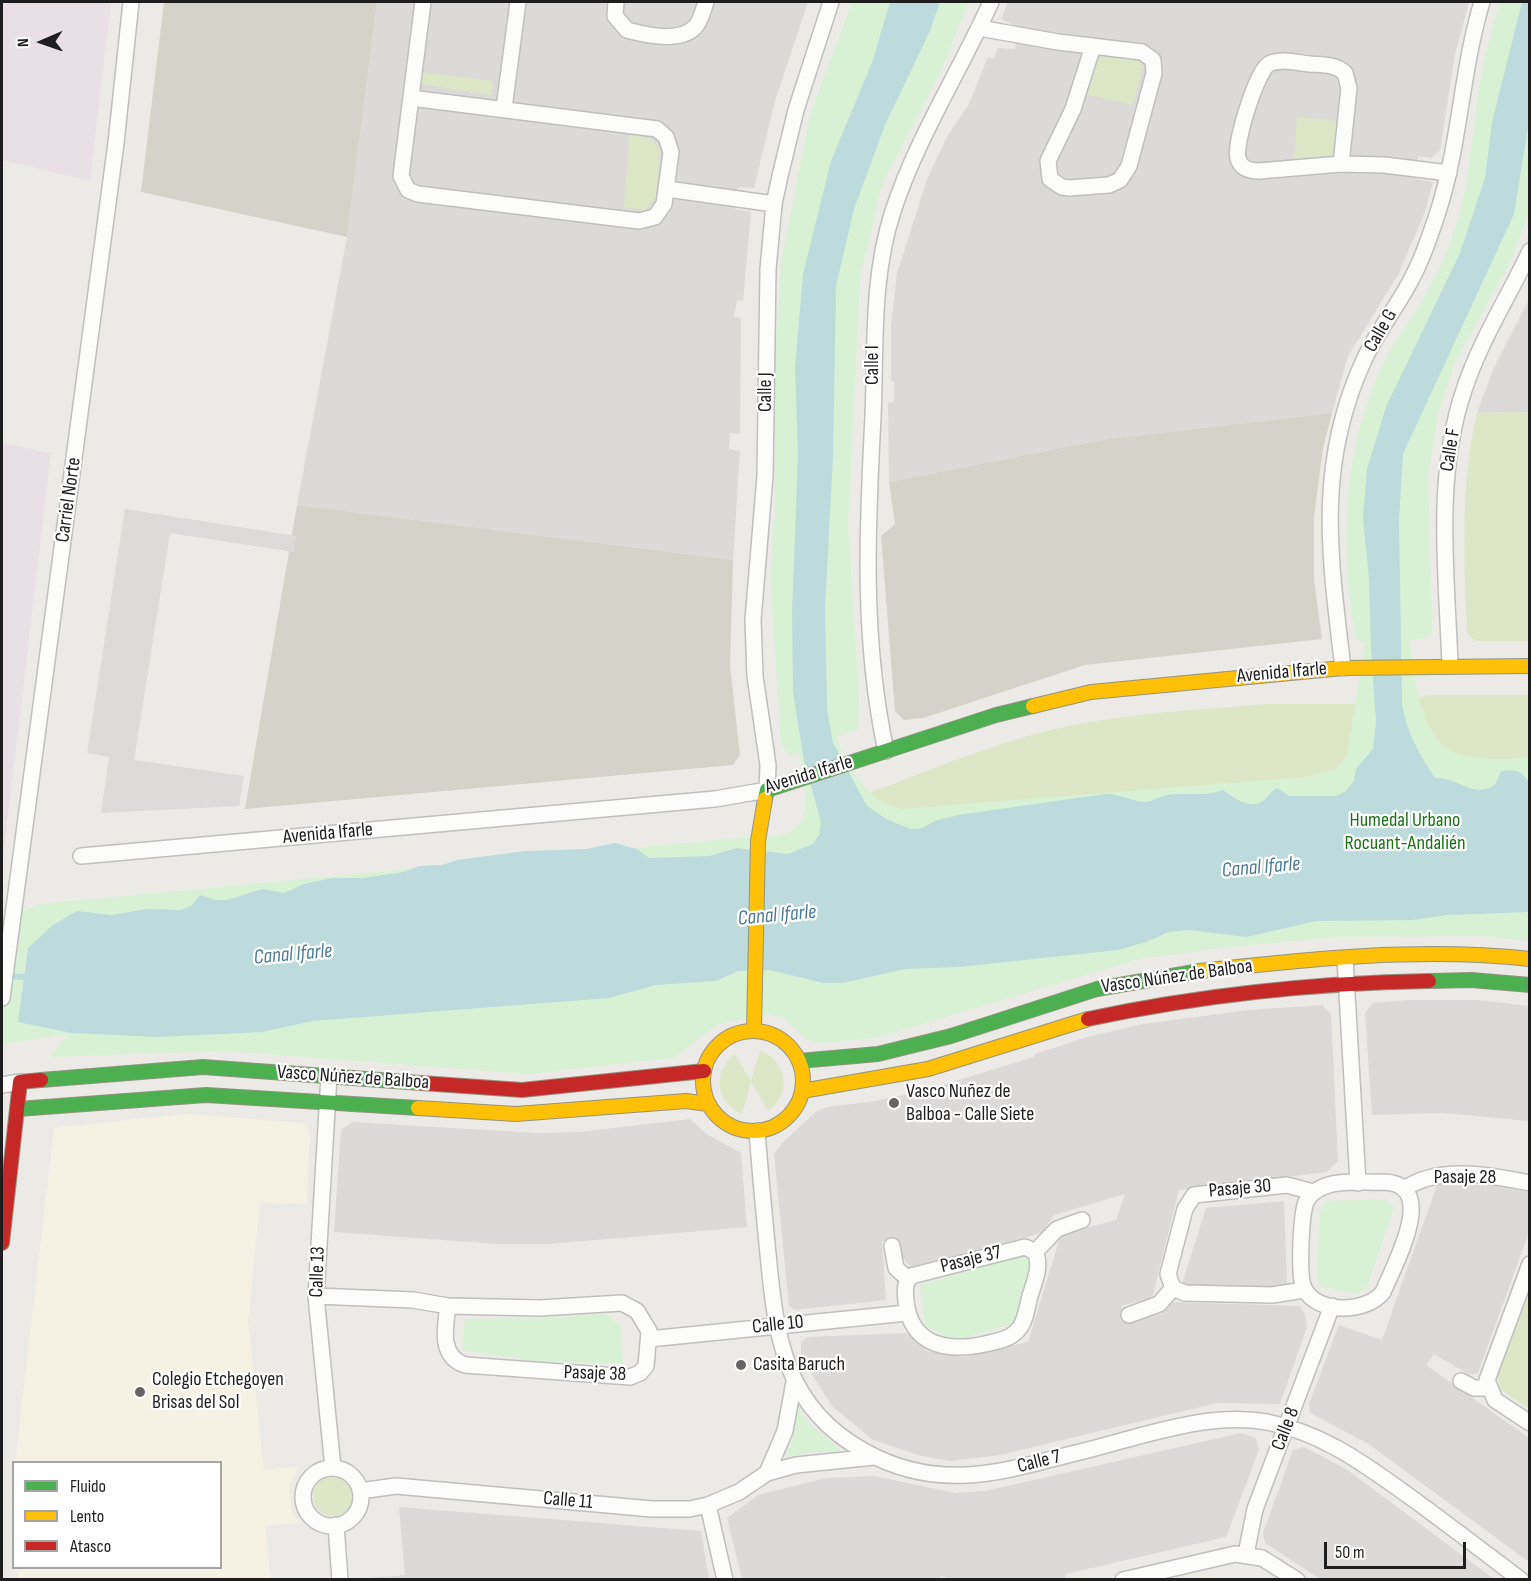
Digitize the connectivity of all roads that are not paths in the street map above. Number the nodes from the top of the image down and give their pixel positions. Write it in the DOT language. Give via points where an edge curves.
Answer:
graph roads {
  1 [pos="131,2"];
  2 [pos="423,2"];
  3 [pos="518,2"];
  4 [pos="616,2"];
  5 [pos="706,2"];
  6 [pos="831,2"];
  7 [pos="991,2"];
  8 [pos="1482,2"];
  9 [pos="980,28"];
  10 [pos="1093,46"];
  11 [pos="411,98"];
  12 [pos="504,108"];
  13 [pos="1341,164"];
  14 [pos="1449,173"];
  15 [pos="667,189"];
  16 [pos="774,204"];
  17 [pos="1530,251"];
  18 [pos="1450,666"];
  19 [pos="1530,666"];
  20 [pos="1343,668"];
  21 [pos="886,751"];
  22 [pos="767,790"];
  23 [pos="81,856"];
  24 [pos="1345,959"];
  25 [pos="1530,959"];
  26 [pos="1346,984"];
  27 [pos="1530,985"];
  28 [pos="2,998"];
  29 [pos="754,1030"];
  30 [pos="799,1060"];
  31 [pos="704,1071"];
  32 [pos="329,1076"];
  33 [pos="20,1082"];
  34 [pos="2,1084"];
  35 [pos="802,1091"];
  36 [pos="328,1102"];
  37 [pos="708,1104"];
  38 [pos="18,1109"];
  39 [pos="757,1131"];
  40 [pos="1358,1183"];
  41 [pos="1530,1183"];
  42 [pos="1404,1189"];
  43 [pos="1313,1192"];
  44 [pos="1082,1220"];
  45 [pos="2,1243"];
  46 [pos="892,1246"];
  47 [pos="1035,1252"];
  48 [pos="1530,1264"];
  49 [pos="908,1279"];
  50 [pos="1173,1288"];
  51 [pos="1304,1290"];
  52 [pos="316,1296"];
  53 [pos="448,1306"];
  54 [pos="1332,1306"];
  55 [pos="907,1313"];
  56 [pos="1129,1316"];
  57 [pos="777,1324"];
  58 [pos="649,1339"];
  59 [pos="1461,1381"];
  60 [pos="794,1382"];
  61 [pos="1488,1388"];
  62 [pos="1530,1423"];
  63 [pos="1287,1427"];
  64 [pos="874,1457"];
  65 [pos="333,1468"];
  66 [pos="767,1473"];
  67 [pos="360,1491"];
  68 [pos="708,1505"];
  69 [pos="336,1526"];
  70 [pos="1246,1554"];
  71 [pos="340,1580"];
  72 [pos="725,1580"];
  73 [pos="1123,1580"];
  74 [pos="1297,1580"];
  75 [pos="1521,1580"];
  1 -- 28 [label="street, Carriel Norte" via="113,166"];
  2 -- 11 [label="street"];
  3 -- 12 [label="street"];
  4 -- 5 [label="street" via="615,16 627,30 673,37 694,28"];
  6 -- 16 [label="street, Calle J" via="796,110"];
  7 -- 9 [label="street, Calle I"];
  8 -- 14 [label="street, Calle G" via="1465,70"];
  9 -- 10 [label="street"];
  9 -- 21 [label="street, Calle I" via="905,177 878,275 866,588 872,671"];
  10 -- 10 [label="street" via="1146,53 1156,69 1125,174 1109,185 1062,187 1050,179 1048,161 1073,109"];
  11 -- 12 [label="street"];
  11 -- 15 [label="street" via="401,176 413,192 645,221 662,209"];
  12 -- 15 [label="street" via="657,129 670,144"];
  13 -- 13 [label="street" via="1349,88 1345,73 1330,66 1276,62 1266,66 1257,78 1237,149 1242,166 1253,171"];
  13 -- 14 [label="street"];
  14 -- 20 [label="street, Calle G" via="1423,255 1364,361 1335,450 1329,522"];
  15 -- 16 [label="street"];
  16 -- 22 [label="street, Calle J" via="766,311 765,476 753,620 755,676 768,765"];
  17 -- 18 [label="street, Calle F" via="1473,364 1449,451 1446,496"];
  18 -- 19 [label="street, Avenida Ifarle"];
  18 -- 20 [label="street, Avenida Ifarle"];
  20 -- 21 [label="street, Avenida Ifarle" via="1091,692 1026,706"];
  21 -- 22 [label="street, Avenida Ifarle"];
  22 -- 23 [label="street, Avenida Ifarle" via="715,799"];
  22 -- 29 [label="street" via="758,841"];
  24 -- 25 [label="street, Vasco Núñez de Balboa" via="1468,954"];
  24 -- 26 [label="street"];
  24 -- 30 [label="street, Vasco Núñez de Balboa" via="1237,967 1124,982 927,1044 855,1058"];
  26 -- 27 [label="street, Vasco Núñez de Balboa" via="1472,980"];
  26 -- 35 [label="street, Vasco Núñez de Balboa" via="1228,994 1129,1008 928,1069"];
  26 -- 40 [label="street"];
  29 -- 30 [label="street" via="784,1041"];
  29 -- 31 [label="street" via="722,1041 710,1054"];
  30 -- 35 [label="street"];
  31 -- 32 [label="street, Vasco Núñez de Balboa" via="522,1090"];
  31 -- 37 [label="street" via="703,1088"];
  32 -- 33 [label="street, Vasco Núñez de Balboa" via="203,1067"];
  32 -- 36 [label="street, Calle 13"];
  33 -- 34 [label="street, Vasco Núñez de Balboa"];
  33 -- 38 [label="street"];
  35 -- 39 [label="street" via="786,1119"];
  36 -- 37 [label="street, Vasco Núñez de Balboa" via="516,1114 686,1101"];
  36 -- 38 [label="street, Vasco Núñez de Balboa" via="183,1096"];
  36 -- 52 [label="street, Calle 13"];
  37 -- 39 [label="street" via="728,1125"];
  38 -- 45 [label="street"];
  39 -- 57 [label="street, Calle 7"];
  40 -- 42 [label="street" via="1390,1182"];
  40 -- 43 [label="street" via="1326,1185"];
  41 -- 42 [label="street, Pasaje 28" via="1440,1176 1418,1180"];
  42 -- 54 [label="street" via="1412,1204 1412,1218 1383,1292 1364,1307"];
  43 -- 50 [label="street, Pasaje 30" via="1287,1185 1194,1195 1185,1209 1168,1274"];
  43 -- 51 [label="street" via="1303,1216"];
  44 -- 47 [label="street" via="1057,1229"];
  46 -- 49 [label="street" via="896,1268"];
  47 -- 49 [label="street, Pasaje 37" via="1020,1248 915,1273"];
  47 -- 55 [label="street" via="1038,1268 1024,1319 1009,1337 967,1348 948,1348 923,1336"];
  48 -- 61 [label="street" via="1489,1373"];
  49 -- 55 [label="street"];
  50 -- 51 [label="street" via="1185,1293 1272,1295"];
  50 -- 56 [label="street" via="1159,1304"];
  51 -- 54 [label="street" via="1313,1299"];
  52 -- 53 [label="street" via="413,1300"];
  52 -- 65 [label="street, Calle 13"];
  53 -- 58 [label="street" via="540,1308 622,1303 643,1317"];
  53 -- 58 [label="street, Pasaje 38" via="447,1349 465,1365 630,1377 646,1366"];
  54 -- 63 [label="street, Calle 8"];
  55 -- 57 [label="street, Calle 10"];
  57 -- 58 [label="street, Calle 10"];
  57 -- 60 [label="street, Calle 7"];
  59 -- 61 [label="street" via="1474,1388"];
  60 -- 64 [label="street, Calle 7" via="829,1426"];
  60 -- 66 [label="street" via="785,1431"];
  61 -- 62 [label="street" via="1495,1400"];
  63 -- 64 [label="street, Calle 7" via="1244,1419 1204,1421 1016,1468 968,1475 919,1472"];
  63 -- 70 [label="street, Calle 8" via="1251,1520"];
  63 -- 75 [label="street, Calle 7" via="1346,1452"];
  64 -- 66 [label="street, Calle 11" via="822,1461"];
  65 -- 67 [label="street" via="354,1478"];
  65 -- 69 [label="street" via="310,1477 303,1502 312,1518"];
  66 -- 68 [label="street, Calle 11" via="739,1492"];
  67 -- 68 [label="street, Calle 11" via="396,1486 671,1510"];
  67 -- 69 [label="street" via="355,1513"];
  68 -- 72 [label="street"];
  69 -- 71 [label="street"];
  70 -- 73 [label="street" via="1214,1557"];
  70 -- 74 [label="street" via="1270,1561"];
}
